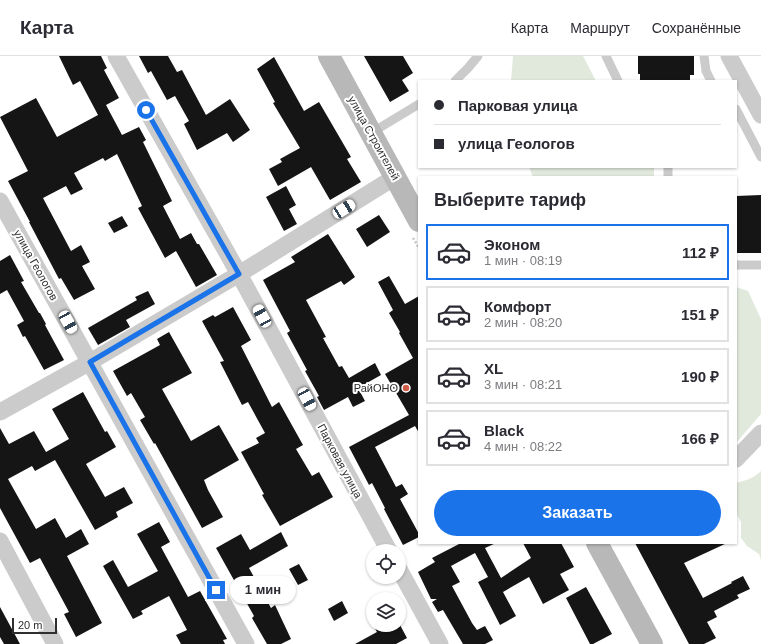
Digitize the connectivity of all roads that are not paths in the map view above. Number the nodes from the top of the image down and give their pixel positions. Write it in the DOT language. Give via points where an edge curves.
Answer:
graph roads {
  1 [pos="116,56"];
  2 [pos="329,56"];
  3 [pos="478,56"];
  4 [pos="606,56"];
  5 [pos="729,56"];
  6 [pos="705,61"];
  7 [pos="456,80"];
  8 [pos="618,80"];
  9 [pos="706,80"];
  10 [pos="711,80"];
  11 [pos="418,105"];
  12 [pos="737,114"];
  13 [pos="761,115"];
  14 [pos="371,133"];
  15 [pos="761,157"];
  16 [pos="395,178"];
  17 [pos="0,201"];
  18 [pos="418,219"];
  19 [pos="737,265"];
  20 [pos="760,266"];
  21 [pos="239,274"];
  22 [pos="90,362"];
  23 [pos="0,412"];
  24 [pos="761,433"];
  25 [pos="737,458"];
  26 [pos="0,541"];
  27 [pos="385,544"];
  28 [pos="598,544"];
  29 [pos="406,582"];
  30 [pos="55,644"];
  31 [pos="246,644"];
  32 [pos="440,644"];
  33 [pos="652,644"];
  1 -- 21 [label="street, Парковая улица"];
  2 -- 14 [label="main road, улица Строителей"];
  3 -- 7 [label="lane"];
  4 -- 8 [label="lane"];
  5 -- 13 [label="street"];
  6 -- 9 [label="lane"];
  6 -- 10 [label="lane"];
  11 -- 14 [label="lane"];
  12 -- 15 [label="lane"];
  14 -- 16 [label="main road, улица Строителей"];
  16 -- 18 [label="main road, улица Строителей"];
  16 -- 21 [label="street"];
  17 -- 22 [label="street, улица Геологов"];
  19 -- 20 [label="lane"];
  21 -- 22 [label="street"];
  21 -- 27 [label="street, Парковая улица"];
  22 -- 23 [label="street"];
  22 -- 31 [label="street, улица Геологов"];
  24 -- 25 [label="street"];
  26 -- 30 [label="street"];
  28 -- 33 [label="main road"];
  29 -- 32 [label="street"];
}
